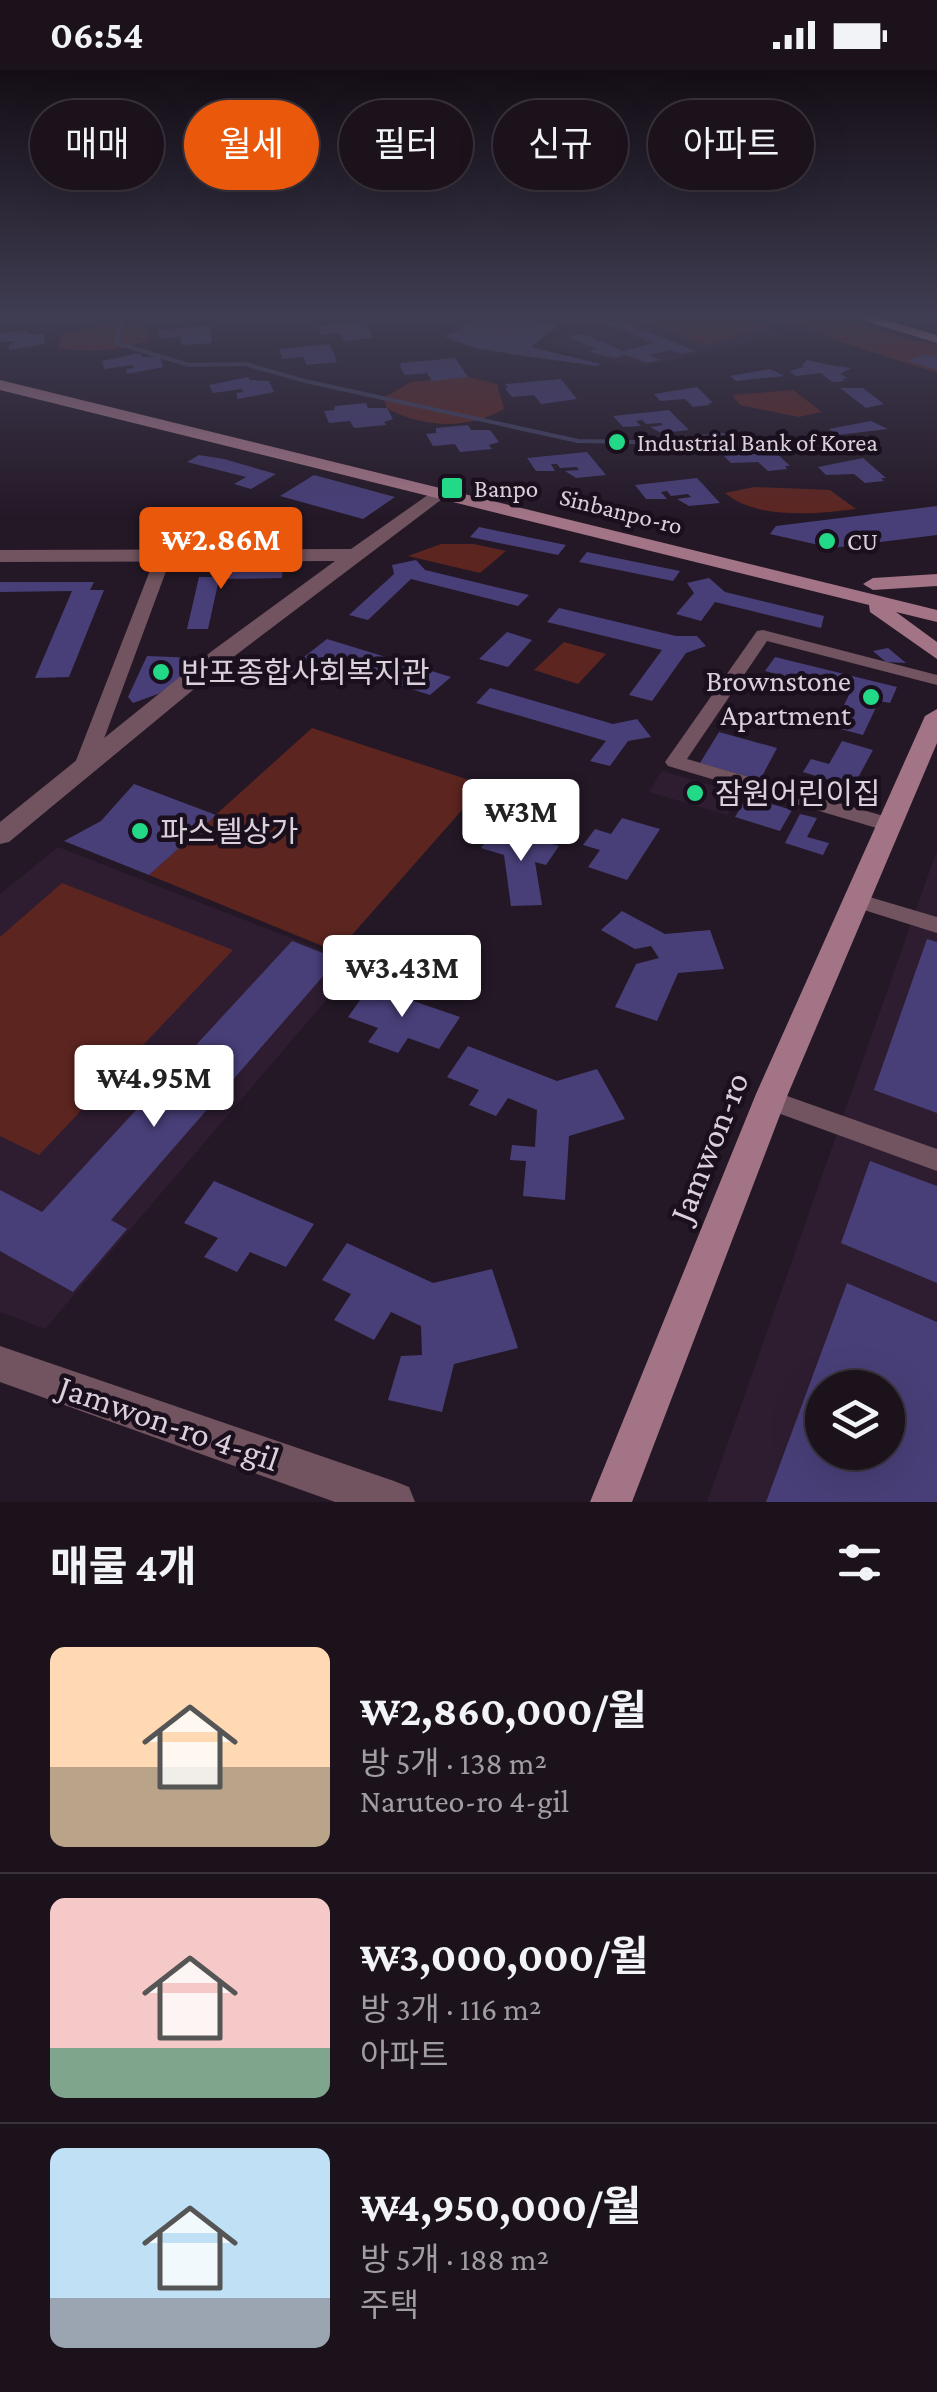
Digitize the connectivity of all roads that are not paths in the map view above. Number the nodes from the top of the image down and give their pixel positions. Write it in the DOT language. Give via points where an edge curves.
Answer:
graph roads {
  1 [pos="0,385"];
  2 [pos="50,385"];
  3 [pos="447,487"];
  4 [pos="164,555"];
  5 [pos="351,555"];
  6 [pos="0,556"];
  7 [pos="937,580"];
  8 [pos="873,584"];
  9 [pos="836,590"];
  10 [pos="937,600"];
  11 [pos="937,616"];
  12 [pos="937,652"];
  13 [pos="937,680"];
  14 [pos="937,716"];
  15 [pos="84,763"];
  16 [pos="888,824"];
  17 [pos="0,836"];
  18 [pos="856,900"];
  19 [pos="937,925"];
  20 [pos="770,1100"];
  21 [pos="937,1160"];
  22 [pos="0,1364"];
  23 [pos="394,1502"];
  24 [pos="611,1502"];
  1 -- 3 [label="main road, Sinbanpo-ro"];
  2 -- 3 [label="main road, Sinbanpo-ro"];
  3 -- 5 [label="street"];
  3 -- 8 [label="main road, Sinbanpo-ro"];
  3 -- 9 [label="main road, Sinbanpo-ro"];
  4 -- 5 [label="street"];
  4 -- 6 [label="street"];
  4 -- 15 [label="street"];
  5 -- 15 [label="street"];
  7 -- 8 [label="main road"];
  8 -- 10 [label="main road, Sinbanpo-ro"];
  9 -- 11 [label="main road, Sinbanpo-ro"];
  9 -- 12 [label="main road" via="894,618"];
  13 -- 16 [label="street" via="763,635 676,762"];
  14 -- 16 [label="main road, Jamwon-ro"];
  15 -- 17 [label="street"];
  16 -- 18 [label="main road, Jamwon-ro"];
  18 -- 19 [label="street"];
  18 -- 20 [label="main road, Jamwon-ro"];
  20 -- 21 [label="street"];
  20 -- 24 [label="main road, Jamwon-ro"];
  22 -- 23 [label="street, Jamwon-ro 4-gil"];
}
